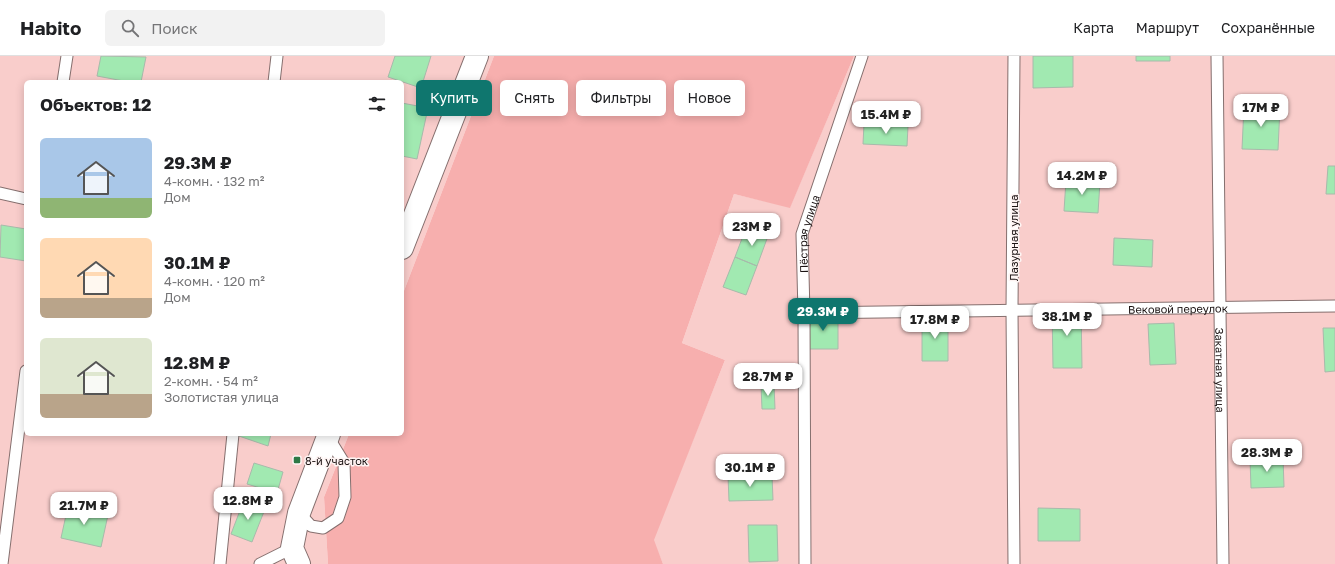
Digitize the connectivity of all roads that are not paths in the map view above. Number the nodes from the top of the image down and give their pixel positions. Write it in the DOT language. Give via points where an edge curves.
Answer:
graph roads {
  1 [pos="67,56"];
  2 [pos="277,56"];
  3 [pos="477,56"];
  4 [pos="862,56"];
  5 [pos="1014,56"];
  6 [pos="1217,56"];
  7 [pos="63,80"];
  8 [pos="274,80"];
  9 [pos="0,193"];
  10 [pos="24,198"];
  11 [pos="404,243"];
  12 [pos="1335,306"];
  13 [pos="1221,307"];
  14 [pos="1012,310"];
  15 [pos="804,313"];
  16 [pos="24,387"];
  17 [pos="233,436"];
  18 [pos="329,436"];
  19 [pos="330,436"];
  20 [pos="299,512"];
  21 [pos="295,556"];
  22 [pos="2,564"];
  23 [pos="220,564"];
  24 [pos="260,564"];
  25 [pos="805,564"];
  26 [pos="1014,564"];
  27 [pos="1223,564"];
  1 -- 7 [label="lane"];
  2 -- 8 [label="lane"];
  3 -- 11 [label="street"];
  4 -- 15 [label="lane, Пёстрая улица" via="802,234"];
  5 -- 14 [label="lane, Лазурная улица"];
  6 -- 13 [label="lane, Закатная улица"];
  9 -- 10 [label="lane"];
  12 -- 13 [label="lane, Вековой переулок"];
  13 -- 14 [label="lane, Вековой переулок"];
  13 -- 27 [label="lane, Закатная улица"];
  14 -- 15 [label="lane, Вековой переулок"];
  14 -- 26 [label="lane, Лазурная улица"];
  15 -- 25 [label="lane, Пёстрая улица"];
  16 -- 22 [label="lane"];
  17 -- 23 [label="lane"];
  18 -- 20 [label="street"];
  19 -- 20 [label="lane" via="344,463 345,497 338,518 323,528 311,526"];
  20 -- 21 [label="street"];
  21 -- 24 [label="lane"];
}
